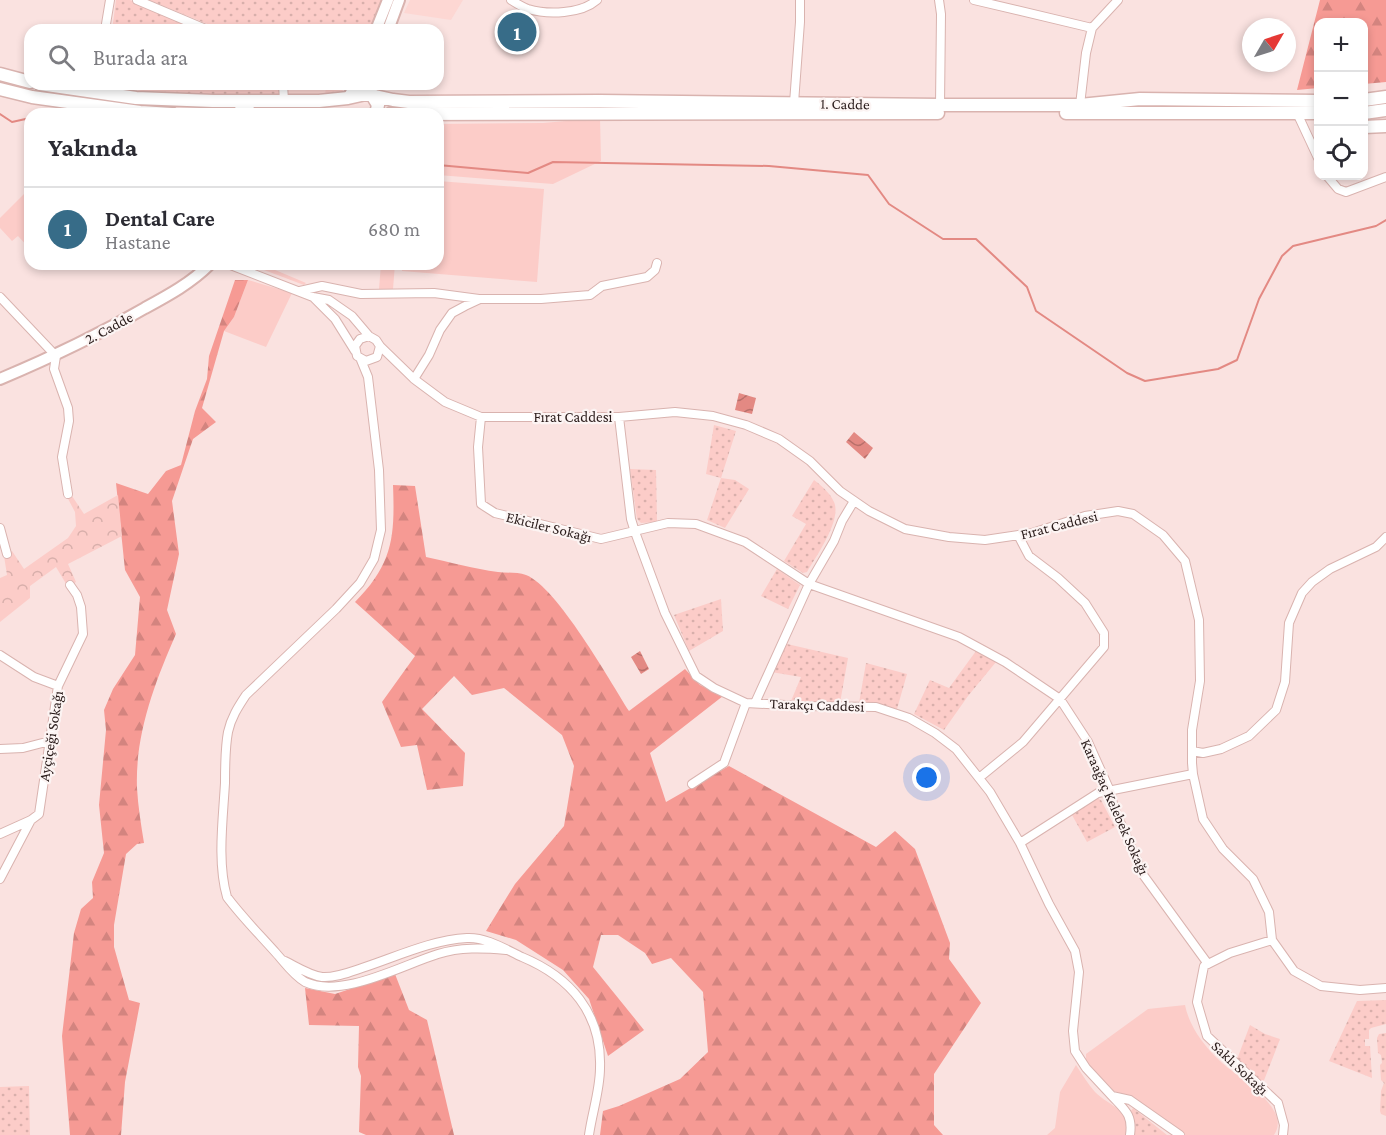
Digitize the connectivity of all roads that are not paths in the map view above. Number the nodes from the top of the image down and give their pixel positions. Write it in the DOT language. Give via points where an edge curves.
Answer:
graph roads {
  1 [pos="110,0"];
  2 [pos="137,0"];
  3 [pos="388,0"];
  4 [pos="399,0"];
  5 [pos="511,0"];
  6 [pos="597,0"];
  7 [pos="800,0"];
  8 [pos="939,0"];
  9 [pos="974,0"];
  10 [pos="1118,0"];
  11 [pos="106,24"];
  12 [pos="194,24"];
  13 [pos="378,24"];
  14 [pos="390,24"];
  15 [pos="1092,28"];
  16 [pos="0,74"];
  17 [pos="24,80"];
  18 [pos="0,89"];
  19 [pos="96,90"];
  20 [pos="108,90"];
  21 [pos="283,90"];
  22 [pos="353,90"];
  23 [pos="369,90"];
  24 [pos="371,90"];
  25 [pos="373,90"];
  26 [pos="1386,97"];
  27 [pos="348,99"];
  28 [pos="1368,99"];
  29 [pos="284,101"];
  30 [pos="252,102"];
  31 [pos="1314,102"];
  32 [pos="794,103"];
  33 [pos="94,105"];
  34 [pos="940,105"];
  35 [pos="1080,105"];
  36 [pos="120,108"];
  37 [pos="244,108"];
  38 [pos="377,108"];
  39 [pos="1386,110"];
  40 [pos="1368,112"];
  41 [pos="1297,113"];
  42 [pos="1314,113"];
  43 [pos="444,114"];
  44 [pos="1386,126"];
  45 [pos="1368,128"];
  46 [pos="1314,149"];
  47 [pos="1386,177"];
  48 [pos="1330,180"];
  49 [pos="657,263"];
  50 [pos="203,270"];
  51 [pos="244,270"];
  52 [pos="300,291"];
  53 [pos="0,297"];
  54 [pos="313,297"];
  55 [pos="480,299"];
  56 [pos="369,336"];
  57 [pos="380,346"];
  58 [pos="355,351"];
  59 [pos="56,356"];
  60 [pos="376,358"];
  61 [pos="391,359"];
  62 [pos="361,360"];
  63 [pos="368,377"];
  64 [pos="0,379"];
  65 [pos="414,379"];
  66 [pos="481,417"];
  67 [pos="619,417"];
  68 [pos="68,494"];
  69 [pos="854,501"];
  70 [pos="0,528"];
  71 [pos="635,532"];
  72 [pos="1018,535"];
  73 [pos="1386,537"];
  74 [pos="7,554"];
  75 [pos="809,584"];
  76 [pos="70,585"];
  77 [pos="0,655"];
  78 [pos="58,686"];
  79 [pos="1060,699"];
  80 [pos="746,703"];
  81 [pos="755,703"];
  82 [pos="50,741"];
  83 [pos="0,749"];
  84 [pos="1192,751"];
  85 [pos="1193,774"];
  86 [pos="979,778"];
  87 [pos="692,784"];
  88 [pos="1110,791"];
  89 [pos="31,820"];
  90 [pos="0,832"];
  91 [pos="1020,843"];
  92 [pos="0,879"];
  93 [pos="1272,940"];
  94 [pos="506,950"];
  95 [pos="281,958"];
  96 [pos="1208,964"];
  97 [pos="1386,988"];
  98 [pos="1112,1096"];
  99 [pos="589,1135"];
  100 [pos="1130,1135"];
  101 [pos="1180,1135"];
  102 [pos="1283,1135"];
  1 -- 11 [label="street"];
  2 -- 12 [label="street"];
  3 -- 13 [label="street"];
  4 -- 14 [label="street"];
  5 -- 6 [label="street" via="544,12 590,6"];
  7 -- 32 [label="street"];
  8 -- 34 [label="street"];
  9 -- 15 [label="street"];
  10 -- 15 [label="street"];
  15 -- 35 [label="street"];
  16 -- 17 [label="main road"];
  18 -- 33 [label="main road"];
  19 -- 33 [label="street"];
  20 -- 30 [label="main road, 1. Cadde" via="136,98"];
  21 -- 29 [label="street"];
  22 -- 27 [label="street"];
  23 -- 27 [label="main road, 1. Cadde"];
  24 -- 38 [label="main road"];
  25 -- 32 [label="main road, 1. Cadde" via="393,100 409,102"];
  26 -- 28 [label="main road"];
  27 -- 29 [label="main road, 1. Cadde"];
  29 -- 30 [label="main road, 1. Cadde"];
  30 -- 37 [label="main road"];
  31 -- 35 [label="main road, 1. Cadde" via="1140,99"];
  32 -- 34 [label="main road, 1. Cadde"];
  33 -- 36 [label="main road"];
  34 -- 35 [label="main road, 1. Cadde"];
  39 -- 40 [label="main road"];
  41 -- 42 [label="main road, 1. Cadde"];
  41 -- 43 [label="main road, 1. Cadde"];
  41 -- 46 [label="street"];
  44 -- 45 [label="main road"];
  47 -- 48 [label="street" via="1346,192"];
  49 -- 55 [label="street" via="647,277 602,286 590,295"];
  50 -- 59 [label="street, 2. Cadde" via="179,290"];
  51 -- 52 [label="street"];
  52 -- 54 [label="street"];
  52 -- 55 [label="street" via="321,286 361,294 434,293"];
  53 -- 59 [label="street"];
  54 -- 56 [label="street" via="328,300 352,316"];
  54 -- 58 [label="street" via="335,320"];
  55 -- 65 [label="street" via="452,313"];
  56 -- 57 [label="street"];
  56 -- 58 [label="street" via="357,341"];
  57 -- 60 [label="street"];
  57 -- 61 [label="street, Fırat Caddesi"];
  58 -- 62 [label="street"];
  59 -- 64 [label="street, 2. Cadde"];
  59 -- 68 [label="street" via="54,369 69,421 62,457"];
  60 -- 61 [label="street"];
  60 -- 62 [label="street"];
  60 -- 63 [label="street"];
  61 -- 65 [label="street, Fırat Caddesi"];
  62 -- 63 [label="street"];
  63 -- 95 [label="street" via="379,470 381,530 374,559 360,583 336,609 246,695 228,732 224,886 227,897"];
  65 -- 66 [label="street, Fırat Caddesi" via="445,402"];
  66 -- 67 [label="street, Fırat Caddesi"];
  66 -- 71 [label="street, Ekiciler Sokağı" via="481,504 495,513 601,539"];
  67 -- 69 [label="street, Fırat Caddesi" via="675,412 746,425 779,439"];
  67 -- 71 [label="street, Tarakçı Caddesi"];
  69 -- 72 [label="street, Fırat Caddesi" via="905,529 985,540"];
  69 -- 75 [label="street"];
  70 -- 74 [label="street"];
  71 -- 75 [label="street, Karaağaç Kelebek Sokağı" via="668,523 696,524 745,542"];
  71 -- 80 [label="street, Tarakçı Caddesi" via="665,613 696,676"];
  72 -- 79 [label="street" via="1029,556 1085,603 1104,633 1104,647"];
  72 -- 84 [label="street, Fırat Caddesi" via="1118,511 1133,514 1163,535 1185,561 1200,639"];
  73 -- 84 [label="street" via="1376,547 1330,569 1302,593 1289,623 1285,682 1276,710 1249,736 1221,749"];
  75 -- 79 [label="street, Karaağaç Kelebek Sokağı" via="959,637"];
  75 -- 81 [label="street"];
  76 -- 78 [label="street, Ayçiçeği Sokağı" via="81,607 83,634"];
  77 -- 78 [label="street" via="34,677"];
  78 -- 82 [label="street, Ayçiçeği Sokağı"];
  79 -- 86 [label="street" via="1023,742"];
  79 -- 88 [label="street, Karaağaç Kelebek Sokağı" via="1088,742"];
  80 -- 81 [label="street, Tarakçı Caddesi"];
  80 -- 87 [label="street" via="724,763"];
  81 -- 86 [label="street, Tarakçı Caddesi" via="876,707 909,718 956,749"];
  82 -- 83 [label="street"];
  82 -- 89 [label="street, Ayçiçeği Sokağı" via="39,813"];
  84 -- 85 [label="street, Fırat Caddesi"];
  85 -- 88 [label="street"];
  85 -- 93 [label="street, Fırat Caddesi" via="1203,819 1222,849 1253,879 1269,912"];
  86 -- 91 [label="street, Tarakçı Caddesi"];
  88 -- 91 [label="street" via="1098,793"];
  88 -- 96 [label="street, Karaağaç Kelebek Sokağı" via="1144,876"];
  89 -- 90 [label="street"];
  89 -- 92 [label="street, Ayçiçeği Sokağı"];
  91 -- 98 [label="street, Tarakçı Caddesi" via="1075,951 1079,972 1073,1031 1076,1052"];
  93 -- 96 [label="street"];
  93 -- 97 [label="street, Fırat Caddesi" via="1294,971 1321,986"];
  94 -- 95 [label="street" via="494,943 468,938 431,944 325,977"];
  94 -- 95 [label="street" via="470,948 439,953 342,986 305,982"];
  94 -- 99 [label="street" via="557,975 579,996 590,1015 598,1041 600,1068"];
  96 -- 102 [label="street, Saklı Sokağı" via="1204,966 1197,1002 1207,1036 1278,1103"];
  98 -- 100 [label="street, Tarakçı Caddesi" via="1127,1111 1132,1122"];
  98 -- 101 [label="street, Tarakçı Caddesi" via="1130,1100"];
}
